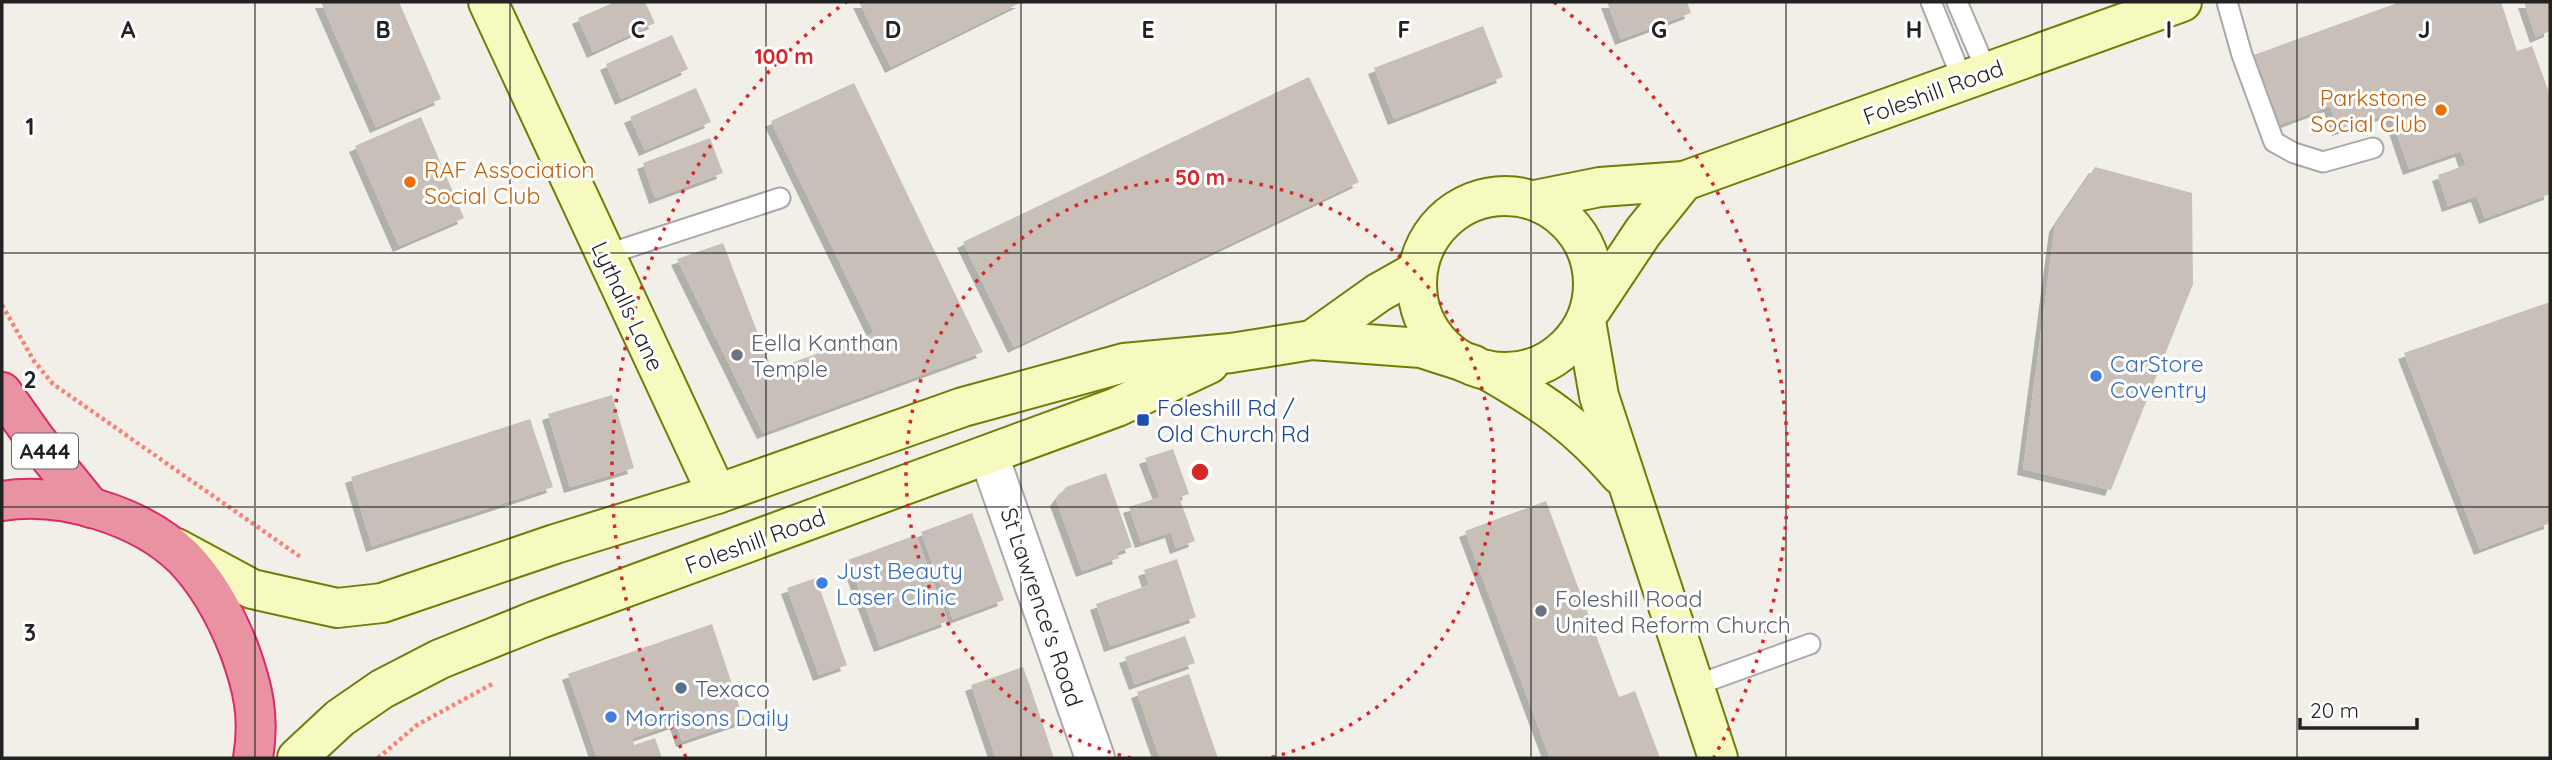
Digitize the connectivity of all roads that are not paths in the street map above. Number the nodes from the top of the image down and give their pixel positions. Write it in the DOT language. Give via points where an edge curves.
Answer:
graph roads {
  1 [pos="488,2"];
  2 [pos="1931,2"];
  3 [pos="1957,2"];
  4 [pos="2182,2"];
  5 [pos="2227,2"];
  6 [pos="1975,76"];
  7 [pos="2373,148"];
  8 [pos="1684,181"];
  9 [pos="780,198"];
  10 [pos="1535,200"];
  11 [pos="605,255"];
  12 [pos="1417,271"];
  13 [pos="1587,318"];
  14 [pos="1312,340"];
  15 [pos="1231,354"];
  16 [pos="1480,367"];
  17 [pos="2,392"];
  18 [pos="989,456"];
  19 [pos="1628,485"];
  20 [pos="717,494"];
  21 [pos="2,501"];
  22 [pos="91,508"];
  23 [pos="165,542"];
  24 [pos="1810,643"];
  25 [pos="1694,686"];
  26 [pos="253,758"];
  27 [pos="297,758"];
  28 [pos="1095,758"];
  29 [pos="1718,758"];
  1 -- 11 [label="main road, Lythalls Lane"];
  2 -- 6 [label="lane"];
  3 -- 6 [label="lane"];
  4 -- 6 [label="main road, Foleshill Road"];
  5 -- 7 [label="lane" via="2274,142 2323,162"];
  6 -- 8 [label="main road, Foleshill Road"];
  8 -- 10 [label="main road, Foleshill Road" via="1600,187"];
  8 -- 13 [label="main road" via="1643,232"];
  9 -- 11 [label="lane"];
  10 -- 12 [label="main road" via="1496,195 1470,202 1444,219 1425,245"];
  10 -- 13 [label="main road" via="1558,212 1577,231 1592,265 1593,296"];
  11 -- 20 [label="main road, Lythalls Lane"];
  12 -- 14 [label="main road, Foleshill Road"];
  12 -- 16 [label="main road" via="1420,309 1435,338 1449,352"];
  13 -- 16 [label="main road" via="1573,341 1536,367 1519,371"];
  13 -- 19 [label="main road" via="1599,396"];
  14 -- 15 [label="main road, Foleshill Road"];
  14 -- 16 [label="main road, Foleshill Road" via="1420,348"];
  15 -- 18 [label="main road, Foleshill Road" via="1117,407"];
  15 -- 20 [label="main road, Foleshill Road" via="1124,363 962,407"];
  16 -- 19 [label="main road" via="1569,422"];
  17 -- 22 [label="highway, A444"];
  18 -- 27 [label="main road, Foleshill Road" via="440,659 371,696"];
  18 -- 28 [label="street, St Lawrence's Road"];
  19 -- 25 [label="main road"];
  20 -- 23 [label="main road, Foleshill Road" via="382,603 337,608 252,589"];
  21 -- 22 [label="highway" via="63,501"];
  22 -- 23 [label="highway" via="139,526"];
  23 -- 26 [label="highway" via="201,578 223,612 237,646 252,684 257,735"];
  24 -- 25 [label="lane"];
  25 -- 29 [label="main road"];
}
